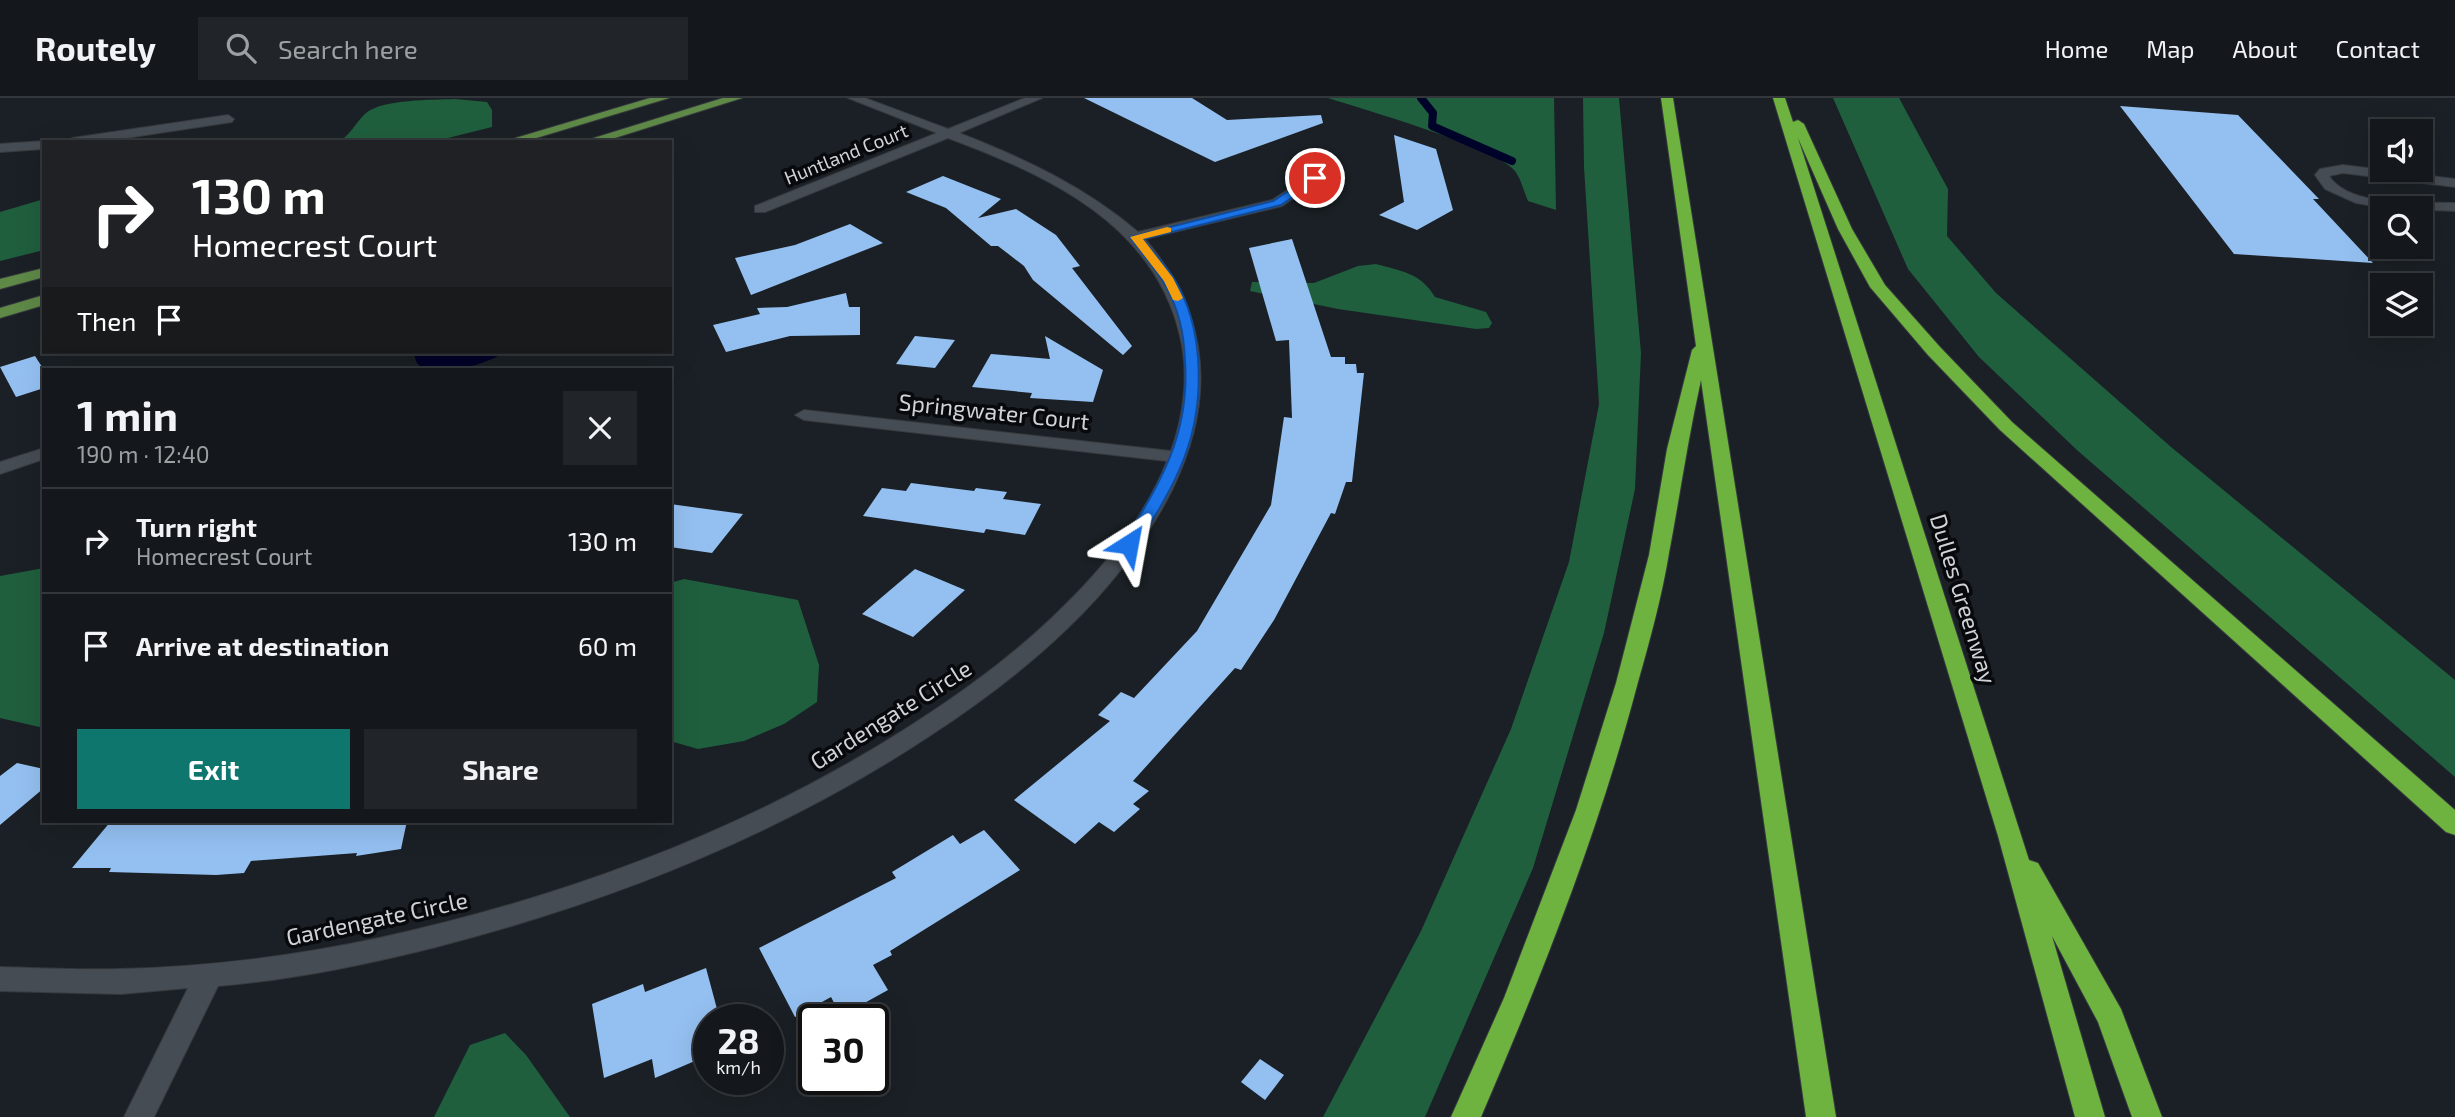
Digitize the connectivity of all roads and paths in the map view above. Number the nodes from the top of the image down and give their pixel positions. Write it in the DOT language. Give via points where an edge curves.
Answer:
graph roads {
  1 [pos="663,98"];
  2 [pos="736,98"];
  3 [pos="854,98"];
  4 [pos="1036,98"];
  5 [pos="1667,98"];
  6 [pos="1779,98"];
  7 [pos="1786,98"];
  8 [pos="228,119"];
  9 [pos="946,135"];
  10 [pos="86,140"];
  11 [pos="515,140"];
  12 [pos="594,140"];
  13 [pos="42,145"];
  14 [pos="0,148"];
  15 [pos="1315,178"];
  16 [pos="2455,183"];
  17 [pos="2455,207"];
  18 [pos="761,209"];
  19 [pos="1136,237"];
  20 [pos="42,273"];
  21 [pos="0,284"];
  22 [pos="42,301"];
  23 [pos="0,313"];
  24 [pos="1703,338"];
  25 [pos="804,415"];
  26 [pos="42,454"];
  27 [pos="1178,457"];
  28 [pos="0,468"];
  29 [pos="2455,825"];
  30 [pos="2010,836"];
  31 [pos="209,975"];
  32 [pos="0,979"];
  33 [pos="139,1117"];
  34 [pos="1466,1117"];
  35 [pos="1821,1117"];
  36 [pos="2090,1117"];
  37 [pos="2147,1117"];
  1 -- 11 [label="main road"];
  2 -- 12 [label="main road"];
  3 -- 9 [label="street, Gardengate Circle"];
  4 -- 9 [label="street, Huntland Court"];
  5 -- 24 [label="highway"];
  6 -- 30 [label="highway, Dulles Greenway"];
  7 -- 29 [label="highway" via="1845,229 1878,286 1934,351 2006,426"];
  8 -- 10 [label="street"];
  9 -- 18 [label="street, Huntland Court"];
  9 -- 19 [label="street, Gardengate Circle" via="1057,181"];
  13 -- 14 [label="street"];
  15 -- 19 [label="street" via="1277,203"];
  16 -- 17 [label="street" via="2343,169 2322,175 2338,192 2369,202"];
  19 -- 27 [label="street, Gardengate Circle" via="1169,281 1190,332 1194,391"];
  20 -- 21 [label="main road"];
  22 -- 23 [label="main road"];
  24 -- 34 [label="highway" via="1628,683 1588,810"];
  24 -- 35 [label="highway"];
  25 -- 27 [label="street, Springwater Court"];
  26 -- 28 [label="street"];
  27 -- 31 [label="street, Gardengate Circle" via="1143,526 1116,563 1041,641 938,721 821,791 614,883 492,922 343,955"];
  30 -- 36 [label="highway, Dulles Greenway"];
  30 -- 37 [label="highway" via="2110,1018"];
  31 -- 32 [label="street, Gardengate Circle" via="121,981"];
  31 -- 33 [label="street"];
}
